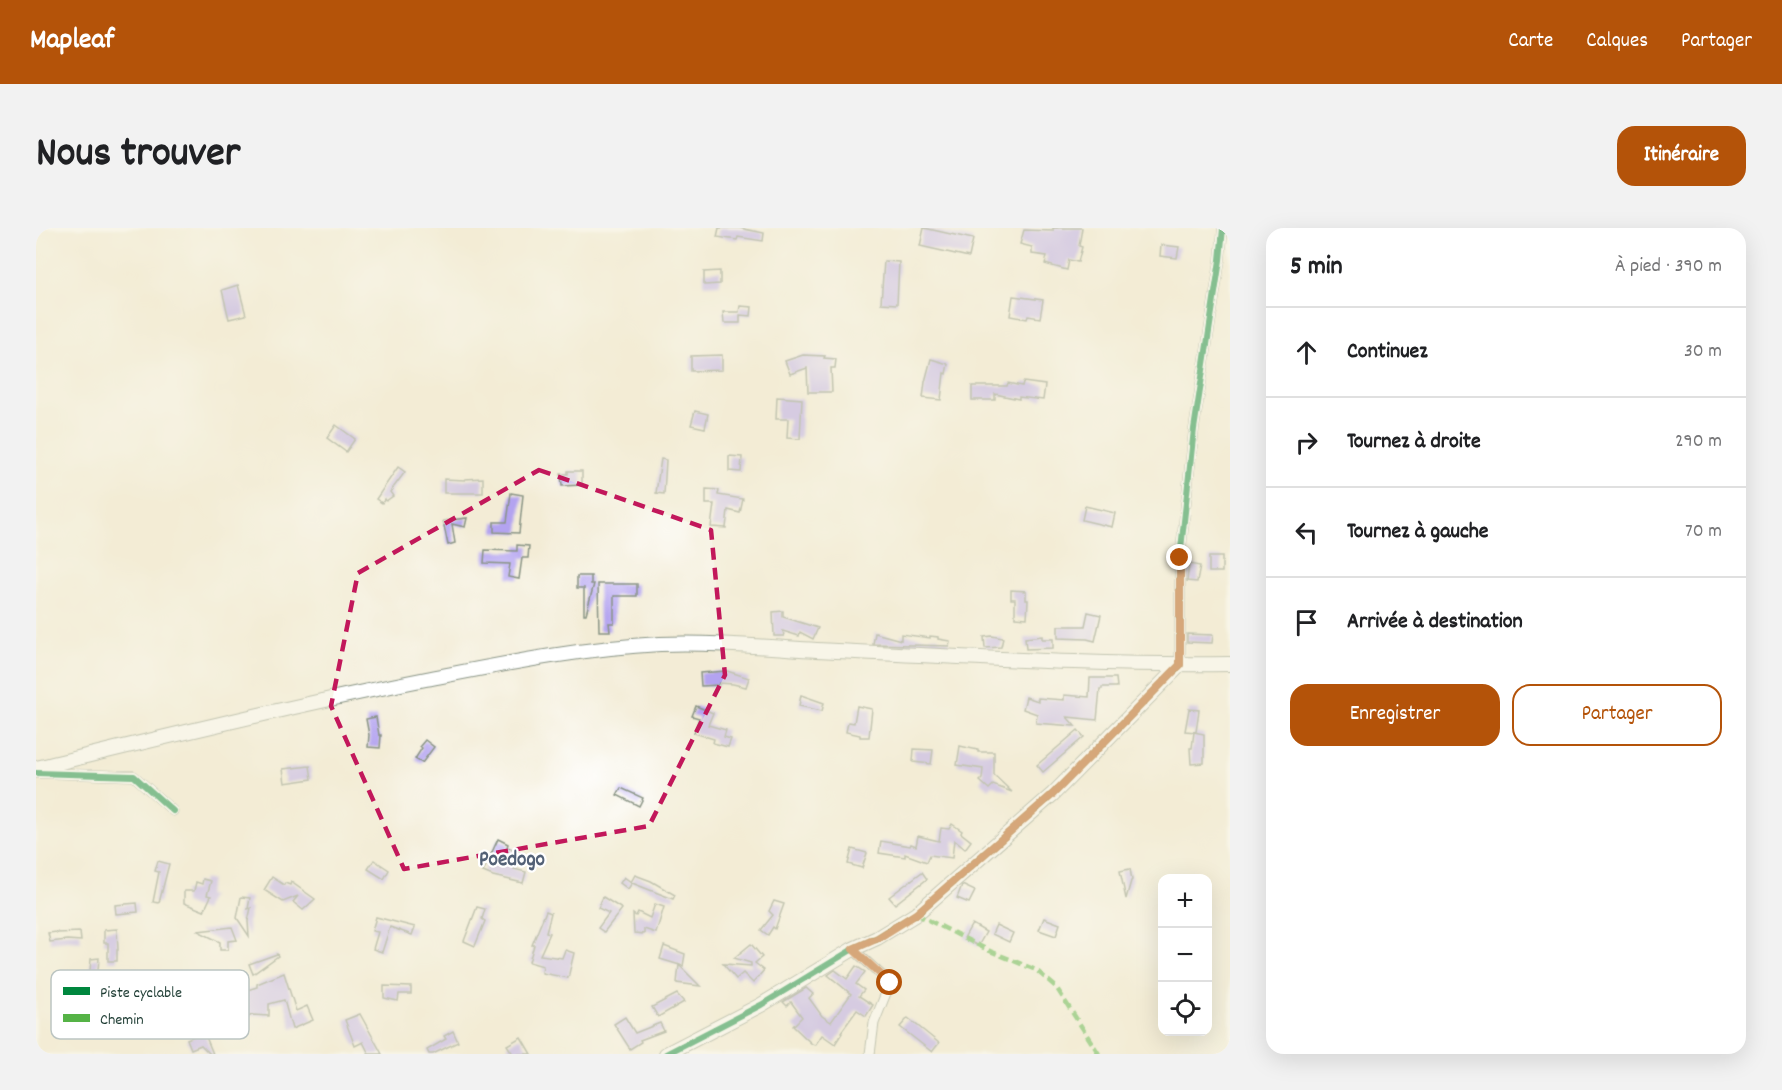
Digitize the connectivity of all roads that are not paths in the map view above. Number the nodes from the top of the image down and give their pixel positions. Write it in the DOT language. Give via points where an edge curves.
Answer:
graph roads {
  1 [pos="1223,228"];
  2 [pos="1230,664"];
  3 [pos="1180,665"];
  4 [pos="36,768"];
  5 [pos="36,773"];
  6 [pos="173,811"];
  7 [pos="853,949"];
  8 [pos="666,1054"];
  9 [pos="870,1054"];
  1 -- 3 [label="street" via="1180,558"];
  2 -- 3 [label="main road"];
  3 -- 4 [label="main road" via="720,645 608,647 339,696"];
  3 -- 7 [label="main road" via="1053,794 916,914"];
  5 -- 6 [label="street" via="134,776"];
  7 -- 8 [label="main road" via="761,1005"];
  7 -- 9 [label="street" via="890,983 874,1023"];
}
